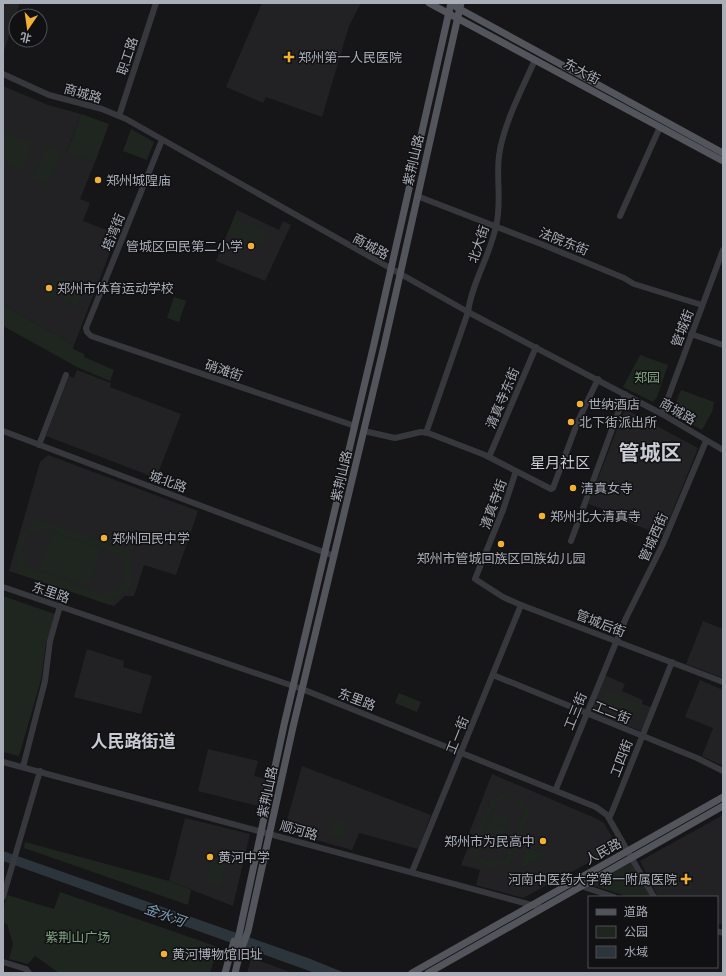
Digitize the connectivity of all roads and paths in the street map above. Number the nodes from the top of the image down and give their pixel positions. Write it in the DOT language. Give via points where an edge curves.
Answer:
graph roads {
  1 [pos="156,3"];
  2 [pos="429,3"];
  3 [pos="450,3"];
  4 [pos="460,6"];
  5 [pos="448,14"];
  6 [pos="458,18"];
  7 [pos="535,60"];
  8 [pos="3,74"];
  9 [pos="119,116"];
  10 [pos="660,127"];
  11 [pos="162,140"];
  12 [pos="723,153"];
  13 [pos="723,161"];
  14 [pos="417,196"];
  15 [pos="620,216"];
  16 [pos="496,226"];
  17 [pos="723,250"];
  18 [pos="391,270"];
  19 [pos="400,274"];
  20 [pos="702,305"];
  21 [pos="468,312"];
  22 [pos="87,332"];
  23 [pos="691,334"];
  24 [pos="723,345"];
  25 [pos="536,347"];
  26 [pos="66,375"];
  27 [pos="598,380"];
  28 [pos="625,394"];
  29 [pos="662,414"];
  30 [pos="355,426"];
  31 [pos="3,431"];
  32 [pos="364,431"];
  33 [pos="426,433"];
  34 [pos="706,441"];
  35 [pos="39,445"];
  36 [pos="723,450"];
  37 [pos="488,457"];
  38 [pos="516,472"];
  39 [pos="571,541"];
  40 [pos="325,552"];
  41 [pos="334,556"];
  42 [pos="475,579"];
  43 [pos="3,587"];
  44 [pos="521,605"];
  45 [pos="60,606"];
  46 [pos="616,641"];
  47 [pos="672,662"];
  48 [pos="493,675"];
  49 [pos="723,682"];
  50 [pos="294,686"];
  51 [pos="302,689"];
  52 [pos="586,713"];
  53 [pos="642,736"];
  54 [pos="462,752"];
  55 [pos="3,762"];
  56 [pos="23,767"];
  57 [pos="723,771"];
  58 [pos="40,772"];
  59 [pos="556,789"];
  60 [pos="723,797"];
  61 [pos="723,806"];
  62 [pos="608,818"];
  63 [pos="261,831"];
  64 [pos="270,833"];
  65 [pos="628,851"];
  66 [pos="632,858"];
  67 [pos="412,872"];
  68 [pos="581,886"];
  69 [pos="3,896"];
  70 [pos="611,896"];
  71 [pos="653,896"];
  72 [pos="532,905"];
  73 [pos="543,908"];
  74 [pos="237,953"];
  75 [pos="3,962"];
  76 [pos="29,973"];
  77 [pos="225,973"];
  78 [pos="231,973"];
  79 [pos="236,973"];
  80 [pos="240,973"];
  81 [pos="412,973"];
  82 [pos="428,973"];
  1 -- 9 [label="street, 职工路"];
  2 -- 5 [label="main road, 东大街"];
  3 -- 4 [label="main road, 东大街"];
  3 -- 5 [label="main road, 紫荆山路"];
  4 -- 6 [label="main road, 紫荆山路"];
  4 -- 12 [label="main road, 东大街"];
  5 -- 6 [label="main road, 东大街"];
  5 -- 18 [label="main road, 紫荆山路"];
  6 -- 7 [label="main road, 东大街"];
  6 -- 14 [label="main road, 紫荆山路"];
  7 -- 10 [label="main road, 东大街"];
  7 -- 16 [label="street, 北大街" via="501,147"];
  8 -- 9 [label="street, 商城路" via="49,95"];
  9 -- 11 [label="street, 商城路"];
  10 -- 13 [label="main road, 东大街"];
  10 -- 15 [label="street"];
  11 -- 18 [label="street, 商城路"];
  11 -- 22 [label="street, 塔湾街" via="86,328"];
  14 -- 16 [label="street, 法院东街"];
  14 -- 19 [label="main road, 紫荆山路"];
  16 -- 20 [label="street, 法院东街" via="634,284"];
  16 -- 21 [label="street, 北大街" via="470,298"];
  17 -- 20 [label="street, 管城街"];
  18 -- 19 [label="street, 商城路"];
  18 -- 30 [label="main road, 紫荆山路"];
  19 -- 21 [label="street, 商城路"];
  19 -- 32 [label="main road, 紫荆山路"];
  20 -- 23 [label="street, 管城街"];
  21 -- 25 [label="street, 商城路"];
  21 -- 33 [label="street, 北大街"];
  22 -- 30 [label="street, 硝滩街" via="91,336"];
  23 -- 24 [label="street"];
  23 -- 29 [label="street, 管城街"];
  25 -- 27 [label="street, 商城路"];
  25 -- 37 [label="street, 清真寺东街"];
  26 -- 35 [label="street"];
  27 -- 28 [label="street, 商城路"];
  27 -- 38 [label="street, 清真寺街" via="578,421 553,488"];
  28 -- 29 [label="street, 商城路"];
  28 -- 39 [label="street"];
  29 -- 34 [label="street, 商城路"];
  30 -- 40 [label="main road, 紫荆山路"];
  31 -- 35 [label="street, 城北路"];
  32 -- 33 [label="street" via="395,438"];
  32 -- 41 [label="main road, 紫荆山路"];
  33 -- 37 [label="street"];
  34 -- 36 [label="street, 商城路"];
  34 -- 46 [label="street, 管城西街" via="662,546"];
  35 -- 40 [label="street, 城北路"];
  37 -- 38 [label="street"];
  38 -- 42 [label="street, 清真寺街" via="504,510"];
  40 -- 41 [label="street, 城北路"];
  40 -- 50 [label="main road, 紫荆山路"];
  41 -- 51 [label="main road, 紫荆山路"];
  42 -- 44 [label="street, 管城后街"];
  43 -- 45 [label="street, 东里路"];
  44 -- 46 [label="street, 管城后街"];
  44 -- 48 [label="street, 工一街"];
  45 -- 50 [label="street, 东里路"];
  45 -- 56 [label="street" via="50,641 45,681"];
  46 -- 47 [label="street, 管城后街"];
  46 -- 52 [label="street, 工三街"];
  47 -- 49 [label="street, 管城后街"];
  47 -- 53 [label="street, 工四街"];
  48 -- 52 [label="street, 工二街"];
  48 -- 54 [label="street, 工一街"];
  50 -- 51 [label="street, 东里路"];
  50 -- 63 [label="main road, 紫荆山路"];
  51 -- 54 [label="street, 东里路"];
  51 -- 64 [label="main road, 紫荆山路"];
  52 -- 53 [label="street, 工二街"];
  52 -- 59 [label="street, 工三街"];
  53 -- 57 [label="street, 工二街"];
  53 -- 62 [label="street, 工四街"];
  54 -- 59 [label="street, 东里路"];
  54 -- 67 [label="street, 工一街"];
  55 -- 56 [label="street, 顺河路"];
  56 -- 58 [label="street, 顺河路"];
  58 -- 63 [label="street, 顺河路"];
  58 -- 69 [label="street"];
  59 -- 62 [label="street, 东里路" via="596,806"];
  60 -- 65 [label="main road, 人民路"];
  61 -- 66 [label="main road, 人民路"];
  62 -- 65 [label="street, 东里路"];
  63 -- 64 [label="street, 顺河路"];
  63 -- 74 [label="main road, 紫荆山路"];
  64 -- 67 [label="street, 顺河路"];
  64 -- 74 [label="main road, 紫荆山路" via="248,931"];
  65 -- 66 [label="street, 东里路"];
  65 -- 72 [label="main road, 人民路"];
  66 -- 68 [label="main road, 人民路"];
  66 -- 71 [label="street, 东里路"];
  67 -- 72 [label="street, 顺河路"];
  68 -- 70 [label="street"];
  68 -- 73 [label="main road, 人民路"];
  72 -- 73 [label="street, 顺河路"];
  72 -- 81 [label="main road, 人民路"];
  73 -- 82 [label="main road, 人民路"];
  74 -- 77 [label="main road"];
  74 -- 78 [label="main road"];
  74 -- 79 [label="main road"];
  74 -- 80 [label="main road"];
  75 -- 76 [label="street" via="26,969"];
}
